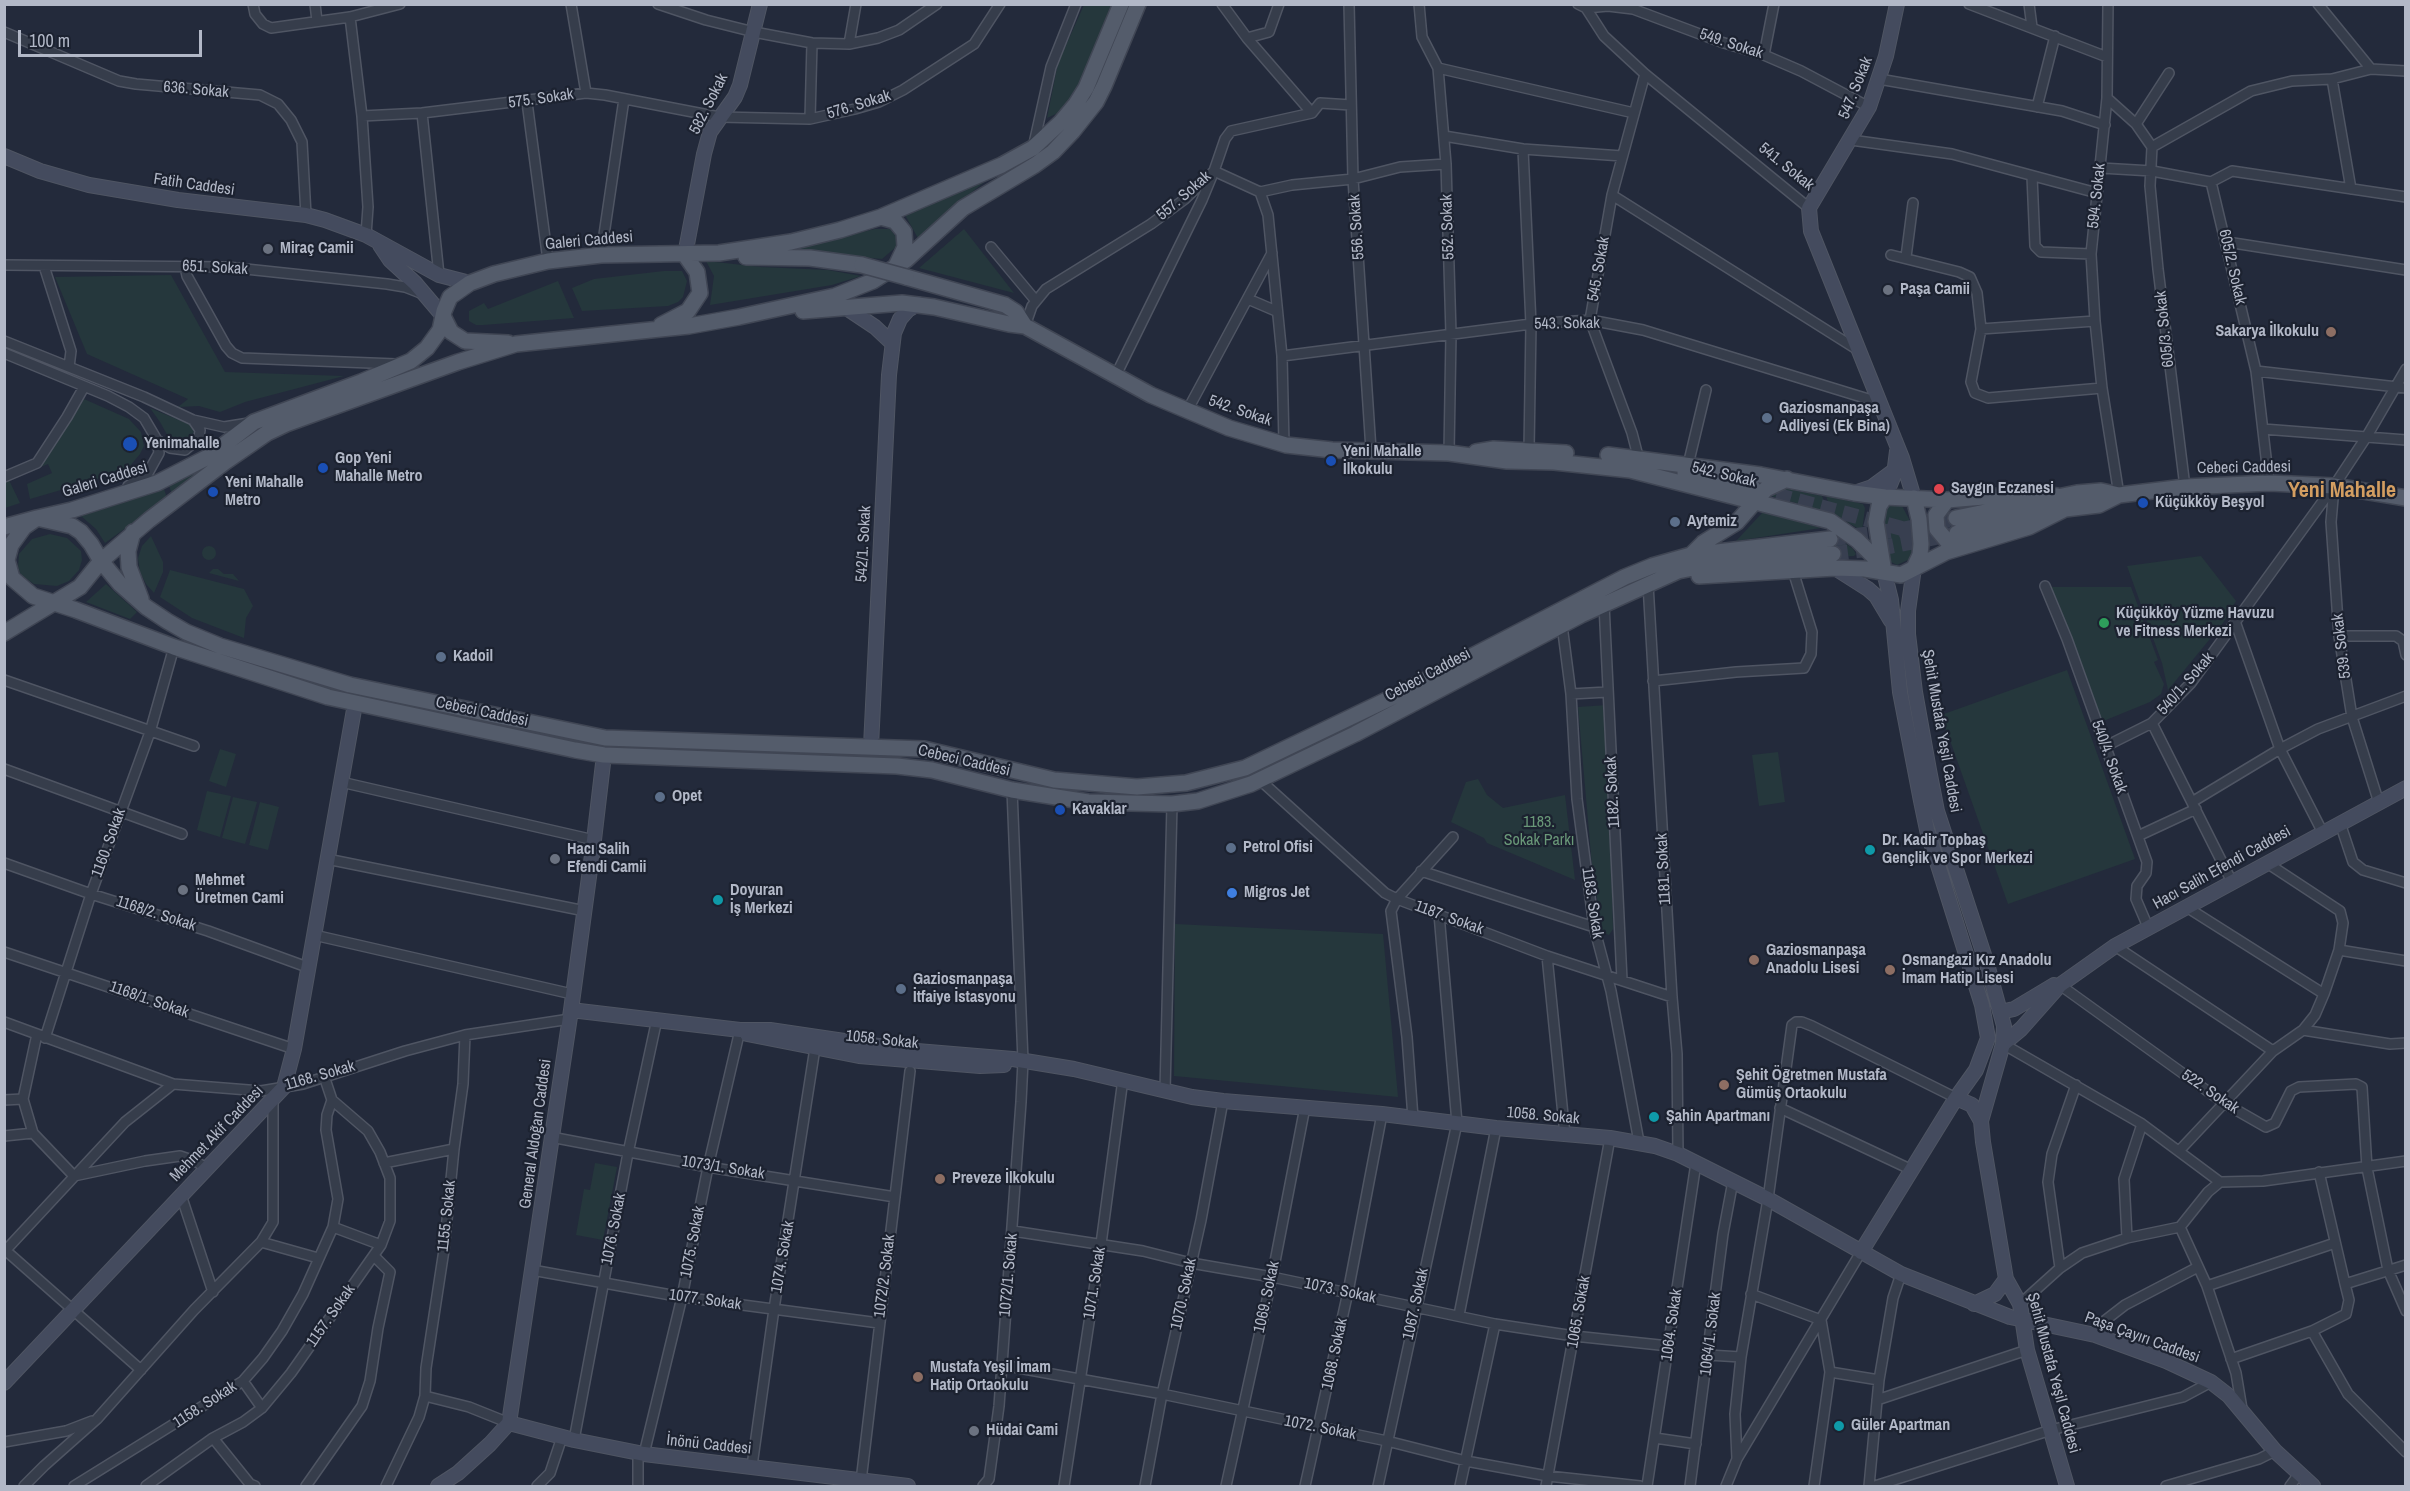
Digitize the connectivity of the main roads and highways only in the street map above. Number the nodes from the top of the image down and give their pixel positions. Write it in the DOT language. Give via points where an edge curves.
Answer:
graph roads {
  1 [pos="760,4"];
  2 [pos="1121,4"];
  3 [pos="1138,4"];
  4 [pos="1897,4"];
  5 [pos="4,156"];
  6 [pos="1809,208"];
  7 [pos="881,217"];
  8 [pos="379,243"];
  9 [pos="719,253"];
  10 [pos="685,255"];
  11 [pos="900,274"];
  12 [pos="470,283"];
  13 [pos="918,304"];
  14 [pos="845,307"];
  15 [pos="772,310"];
  16 [pos="443,316"];
  17 [pos="1025,326"];
  18 [pos="649,329"];
  19 [pos="516,344"];
  20 [pos="892,344"];
  21 [pos="1457,453"];
  22 [pos="1639,460"];
  23 [pos="1900,467"];
  24 [pos="1786,479"];
  25 [pos="1723,493"];
  26 [pos="1854,493"];
  27 [pos="1754,495"];
  28 [pos="1885,497"];
  29 [pos="1914,498"];
  30 [pos="2406,498"];
  31 [pos="1939,500"];
  32 [pos="2061,503"];
  33 [pos="37,518"];
  34 [pos="4,527"];
  35 [pos="1727,529"];
  36 [pos="133,532"];
  37 [pos="1959,532"];
  38 [pos="1832,554"];
  39 [pos="1691,555"];
  40 [pos="101,561"];
  41 [pos="1914,568"];
  42 [pos="1884,572"];
  43 [pos="1665,577"];
  44 [pos="54,604"];
  45 [pos="146,607"];
  46 [pos="1894,627"];
  47 [pos="4,633"];
  48 [pos="380,691"];
  49 [pos="355,704"];
  50 [pos="605,738"];
  51 [pos="871,746"];
  52 [pos="603,755"];
  53 [pos="871,765"];
  54 [pos="1245,768"];
  55 [pos="1256,782"];
  56 [pos="2406,788"];
  57 [pos="2060,985"];
  58 [pos="2000,1012"];
  59 [pos="570,1014"];
  60 [pos="2003,1044"];
  61 [pos="1956,1098"];
  62 [pos="1981,1121"];
  63 [pos="1862,1252"];
  64 [pos="2006,1279"];
  65 [pos="1974,1304"];
  66 [pos="2024,1321"];
  67 [pos="4,1383"];
  68 [pos="509,1423"];
  69 [pos="438,1486"];
  70 [pos="906,1486"];
  71 [pos="2067,1486"];
  72 [pos="2313,1486"];
  1 -- 10 [label="main road, 582. Sokak" via="740,85 710,132"];
  2 -- 7 [label="main road, Galeri Caddesi" via="1086,88 1061,122 1033,148 994,169"];
  3 -- 11 [label="main road" via="1096,102 1073,131 1035,165 963,208"];
  4 -- 6 [label="main road, 547. Sokak" via="1869,107"];
  5 -- 8 [label="main road, Fatih Caddesi" via="89,185 306,215 342,225"];
  6 -- 23 [label="main road, 541. Sokak" via="1811,231 1897,449"];
  7 -- 9 [label="main road, Galeri Caddesi" via="791,242"];
  7 -- 11 [label="main road" via="895,221 904,232"];
  8 -- 12 [label="main road, Fatih Caddesi" via="439,275"];
  8 -- 16 [label="main road, Fatih Caddesi"];
  9 -- 10 [label="main road, Galeri Caddesi"];
  9 -- 11 [label="main road, bridge" via="818,259"];
  10 -- 12 [label="main road, Galeri Caddesi" via="601,255 548,261"];
  10 -- 18 [label="main road" via="697,272 700,293 682,314"];
  11 -- 15 [label="main road" via="835,296"];
  11 -- 17 [label="main road" via="1005,305 1016,312"];
  12 -- 16 [label="main road, Galeri Caddesi" via="450,297"];
  13 -- 14 [label="main road"];
  13 -- 17 [label="main road"];
  13 -- 20 [label="main road, 542/1. Sokak" via="900,319"];
  14 -- 15 [label="main road"];
  14 -- 20 [label="main road"];
  15 -- 18 [label="main road"];
  16 -- 19 [label="main road" via="451,332 465,341"];
  16 -- 33 [label="main road, Galeri Caddesi" via="440,330 427,348 404,364 254,423 208,458 178,474"];
  17 -- 21 [label="main road, 542. Sokak" via="1115,377 1229,428 1284,444 1332,450"];
  18 -- 19 [label="main road"];
  19 -- 36 [label="main road" via="267,433"];
  20 -- 51 [label="main road, 542/1. Sokak"];
  21 -- 22 [label="main road, 542. Sokak" via="1529,450"];
  21 -- 25 [label="main road, 542. Sokak" via="1507,461 1614,466"];
  22 -- 24 [label="main road, 542. Sokak"];
  22 -- 27 [label="main road"];
  23 -- 26 [label="main road" via="1872,487"];
  23 -- 28 [label="main road"];
  23 -- 29 [label="main road"];
  23 -- 31 [label="main road"];
  24 -- 26 [label="main road, 542. Sokak"];
  24 -- 27 [label="main road"];
  25 -- 27 [label="main road, 542. Sokak"];
  25 -- 35 [label="main road" via="1731,505"];
  26 -- 28 [label="main road, 542. Sokak"];
  27 -- 35 [label="main road" via="1737,522"];
  27 -- 42 [label="main road, 542. Sokak" via="1830,521 1857,540"];
  28 -- 29 [label="main road, 542. Sokak"];
  28 -- 42 [label="main road" via="1876,522"];
  29 -- 31 [label="main road, 542. Sokak"];
  29 -- 41 [label="main road" via="1921,544"];
  30 -- 32 [label="main road, Cebeci Caddesi" via="2334,486 2269,483 2119,495 2099,505"];
  31 -- 32 [label="main road, 542. Sokak" via="2033,493"];
  31 -- 37 [label="main road" via="1937,529 1947,541"];
  32 -- 37 [label="main road, Cebeci Caddesi"];
  33 -- 34 [label="main road, Galeri Caddesi"];
  33 -- 40 [label="main road" via="81,532"];
  33 -- 44 [label="main road" via="15,537 7,567 20,586"];
  35 -- 39 [label="main road"];
  36 -- 40 [label="main road"];
  36 -- 45 [label="main road" via="129,567"];
  37 -- 41 [label="main road, Cebeci Caddesi"];
  38 -- 39 [label="main road, Cebeci Caddesi"];
  38 -- 42 [label="main road, Cebeci Caddesi"];
  38 -- 43 [label="main road, Cebeci Caddesi" via="1703,566"];
  38 -- 43 [label="main road" via="1793,571"];
  38 -- 46 [label="main road" via="1876,596"];
  39 -- 54 [label="main road, Cebeci Caddesi" via="1625,577 1399,694"];
  40 -- 44 [label="main road" via="80,587"];
  40 -- 45 [label="main road, Cebeci Caddesi"];
  41 -- 42 [label="main road, Cebeci Caddesi" via="1901,575"];
  41 -- 58 [label="main road, Şehit Mustafa Yeşil Caddesi" via="1908,634 1929,770 1937,811"];
  42 -- 46 [label="main road, Şehit Mustafa Yeşil Caddesi"];
  43 -- 55 [label="main road, Cebeci Caddesi" via="1562,625"];
  44 -- 47 [label="main road"];
  44 -- 49 [label="main road, Cebeci Caddesi"];
  45 -- 48 [label="main road, Cebeci Caddesi" via="186,632 220,646"];
  46 -- 61 [label="main road, Şehit Mustafa Yeşil Caddesi" via="1900,692 1927,830 1987,1030 1982,1057"];
  48 -- 49 [label="main road" via="363,696"];
  48 -- 50 [label="main road, Cebeci Caddesi"];
  49 -- 52 [label="main road, Cebeci Caddesi"];
  49 -- 67 [label="main road, Mehmet Akif Caddesi" via="285,1087"];
  50 -- 51 [label="main road, Cebeci Caddesi"];
  50 -- 52 [label="main road"];
  51 -- 53 [label="main road"];
  51 -- 54 [label="main road, Cebeci Caddesi" via="924,749 1054,780 1137,787 1186,783"];
  52 -- 53 [label="main road, Cebeci Caddesi"];
  52 -- 59 [label="main road, General Aldoğan Caddesi"];
  53 -- 55 [label="main road, Cebeci Caddesi" via="932,770 1012,790 1088,802 1198,801"];
  54 -- 55 [label="main road"];
  56 -- 57 [label="main road, Hacı Salih Efendi Caddesi" via="2148,927"];
  57 -- 58 [label="main road" via="2014,1010"];
  57 -- 60 [label="main road"];
  58 -- 60 [label="main road, Şehit Mustafa Yeşil Caddesi"];
  59 -- 63 [label="main road, 1058. Sokak" via="770,1030 816,1043 910,1060 1023,1061 1223,1101 1639,1142 1678,1154 1733,1181"];
  59 -- 68 [label="main road, General Aldoğan Caddesi"];
  60 -- 62 [label="main road, Şehit Mustafa Yeşil Caddesi"];
  61 -- 62 [label="main road" via="1972,1105"];
  61 -- 63 [label="main road"];
  62 -- 64 [label="main road, Şehit Mustafa Yeşil Caddesi"];
  63 -- 65 [label="main road, 1058. Sokak" via="1900,1274"];
  64 -- 65 [label="main road" via="1995,1294"];
  64 -- 66 [label="main road, Şehit Mustafa Yeşil Caddesi" via="2020,1304"];
  65 -- 66 [label="main road, 1058. Sokak"];
  66 -- 71 [label="main road, Şehit Mustafa Yeşil Caddesi" via="2027,1350"];
  66 -- 72 [label="main road, Paşa Çayırı Caddesi" via="2095,1335 2211,1382 2229,1396 2275,1451"];
  68 -- 69 [label="main road" via="458,1473"];
  68 -- 70 [label="main road, İnönü Caddesi" via="641,1453"];
}
